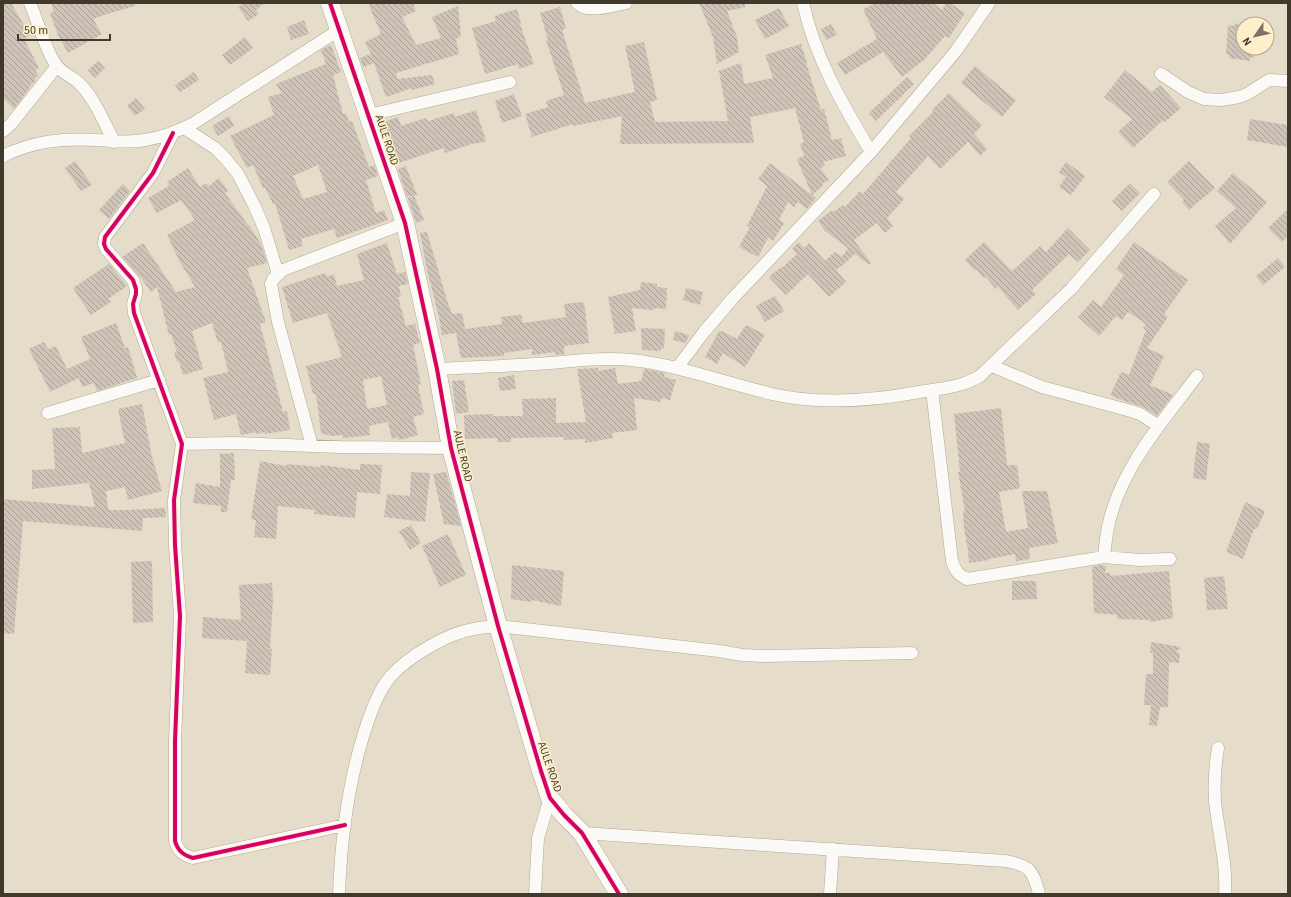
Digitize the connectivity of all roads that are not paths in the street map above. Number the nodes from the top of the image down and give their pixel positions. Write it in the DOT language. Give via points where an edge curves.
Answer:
graph roads {
  1 [pos="30,3"];
  2 [pos="330,3"];
  3 [pos="577,3"];
  4 [pos="626,3"];
  5 [pos="803,3"];
  6 [pos="989,3"];
  7 [pos="339,30"];
  8 [pos="57,66"];
  9 [pos="1161,74"];
  10 [pos="1288,81"];
  11 [pos="510,82"];
  12 [pos="369,115"];
  13 [pos="184,128"];
  14 [pos="3,131"];
  15 [pos="173,133"];
  16 [pos="114,142"];
  17 [pos="871,152"];
  18 [pos="3,156"];
  19 [pos="1154,194"];
  20 [pos="405,223"];
  21 [pos="278,274"];
  22 [pos="992,366"];
  23 [pos="677,368"];
  24 [pos="437,369"];
  25 [pos="1197,376"];
  26 [pos="159,380"];
  27 [pos="932,390"];
  28 [pos="48,413"];
  29 [pos="1159,426"];
  30 [pos="182,444"];
  31 [pos="312,446"];
  32 [pos="451,448"];
  33 [pos="1104,557"];
  34 [pos="1170,559"];
  35 [pos="498,626"];
  36 [pos="912,654"];
  37 [pos="1218,748"];
  38 [pos="550,798"];
  39 [pos="344,825"];
  40 [pos="582,833"];
  41 [pos="833,849"];
  42 [pos="339,894"];
  43 [pos="535,894"];
  44 [pos="619,894"];
  45 [pos="830,894"];
  46 [pos="1039,894"];
  47 [pos="1225,894"];
  1 -- 8 [label="street"];
  2 -- 7 [label="street, AULE ROAD"];
  3 -- 4 [label="street" via="589,9"];
  5 -- 17 [label="street" via="831,82"];
  6 -- 17 [label="street" via="956,51"];
  7 -- 12 [label="street, AULE ROAD"];
  7 -- 13 [label="street"];
  8 -- 14 [label="street"];
  8 -- 16 [label="street" via="77,81 86,92"];
  9 -- 10 [label="street" via="1204,99 1221,100 1247,94 1269,80"];
  11 -- 12 [label="street"];
  12 -- 20 [label="street, AULE ROAD"];
  13 -- 15 [label="street"];
  13 -- 21 [label="street" via="226,158 238,174 264,228"];
  15 -- 16 [label="street" via="145,140"];
  15 -- 26 [label="street" via="153,173 105,237 104,244 133,280 136,289 134,313"];
  16 -- 18 [label="street" via="55,140 35,143"];
  17 -- 23 [label="street" via="733,298"];
  19 -- 22 [label="street" via="1071,289"];
  20 -- 21 [label="street"];
  20 -- 24 [label="street, AULE ROAD"];
  21 -- 31 [label="street" via="271,284 273,301"];
  22 -- 27 [label="street" via="969,382"];
  22 -- 29 [label="street" via="1042,387 1140,414"];
  23 -- 24 [label="street" via="630,360 600,359"];
  23 -- 27 [label="street" via="799,399 834,401 894,397"];
  24 -- 32 [label="street, AULE ROAD"];
  25 -- 29 [label="street"];
  26 -- 28 [label="street"];
  26 -- 30 [label="street"];
  27 -- 33 [label="street" via="952,561 960,576 967,579"];
  29 -- 33 [label="street" via="1129,470 1108,526"];
  30 -- 31 [label="street"];
  30 -- 39 [label="street" via="174,500 180,616 175,740 177,847 180,852 193,858"];
  31 -- 32 [label="street"];
  32 -- 35 [label="street, AULE ROAD"];
  33 -- 34 [label="street"];
  35 -- 36 [label="street" via="742,655"];
  35 -- 38 [label="street, AULE ROAD"];
  35 -- 39 [label="street" via="473,629 452,636 409,660 391,676 377,699 358,751 346,802"];
  37 -- 47 [label="street" via="1215,801 1225,867"];
  38 -- 40 [label="street, AULE ROAD"];
  38 -- 43 [label="street" via="538,838"];
  39 -- 42 [label="street"];
  40 -- 41 [label="street"];
  40 -- 44 [label="street, AULE ROAD"];
  41 -- 45 [label="street"];
  41 -- 46 [label="street" via="1022,864 1032,872"];
}
